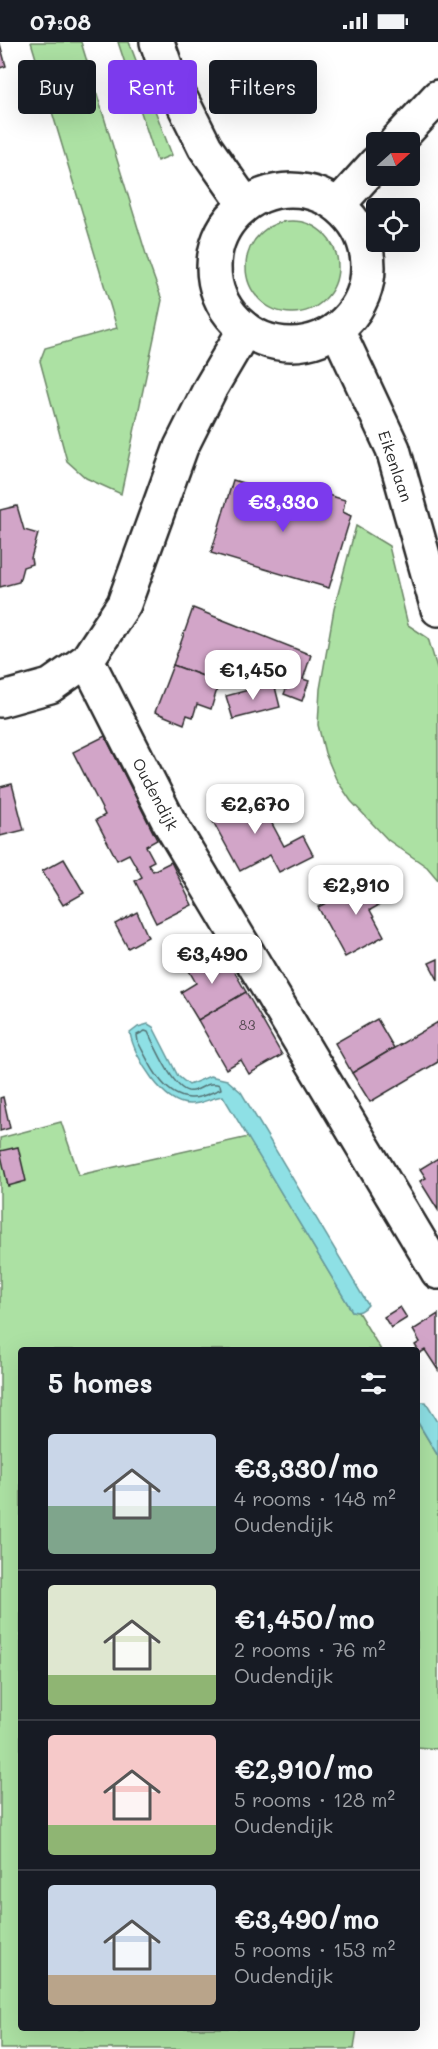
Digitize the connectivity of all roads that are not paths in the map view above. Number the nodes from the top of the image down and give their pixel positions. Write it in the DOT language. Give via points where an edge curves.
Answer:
graph roads {
  1 [pos="157,42"];
  2 [pos="438,97"];
  3 [pos="405,132"];
  4 [pos="366,174"];
  5 [pos="245,204"];
  6 [pos="338,205"];
  7 [pos="245,328"];
  8 [pos="337,329"];
  9 [pos="438,609"];
  10 [pos="87,660"];
  11 [pos="0,700"];
  12 [pos="438,1272"];
  1 -- 5 [label="street" via="206,147"];
  2 -- 3 [label="street"];
  4 -- 6 [label="street"];
  5 -- 6 [label="street" via="275,190 292,189 324,196"];
  5 -- 7 [label="street" via="225,225 213,266 219,294"];
  6 -- 8 [label="street" via="362,236 368,275 358,306"];
  7 -- 8 [label="street" via="259,337 291,344 315,340"];
  7 -- 10 [label="street" via="181,447 124,604"];
  8 -- 9 [label="street, Eikenlaan" via="393,448"];
  10 -- 11 [label="street" via="50,686"];
  10 -- 12 [label="street, Oudendijk" via="168,820"];
}
